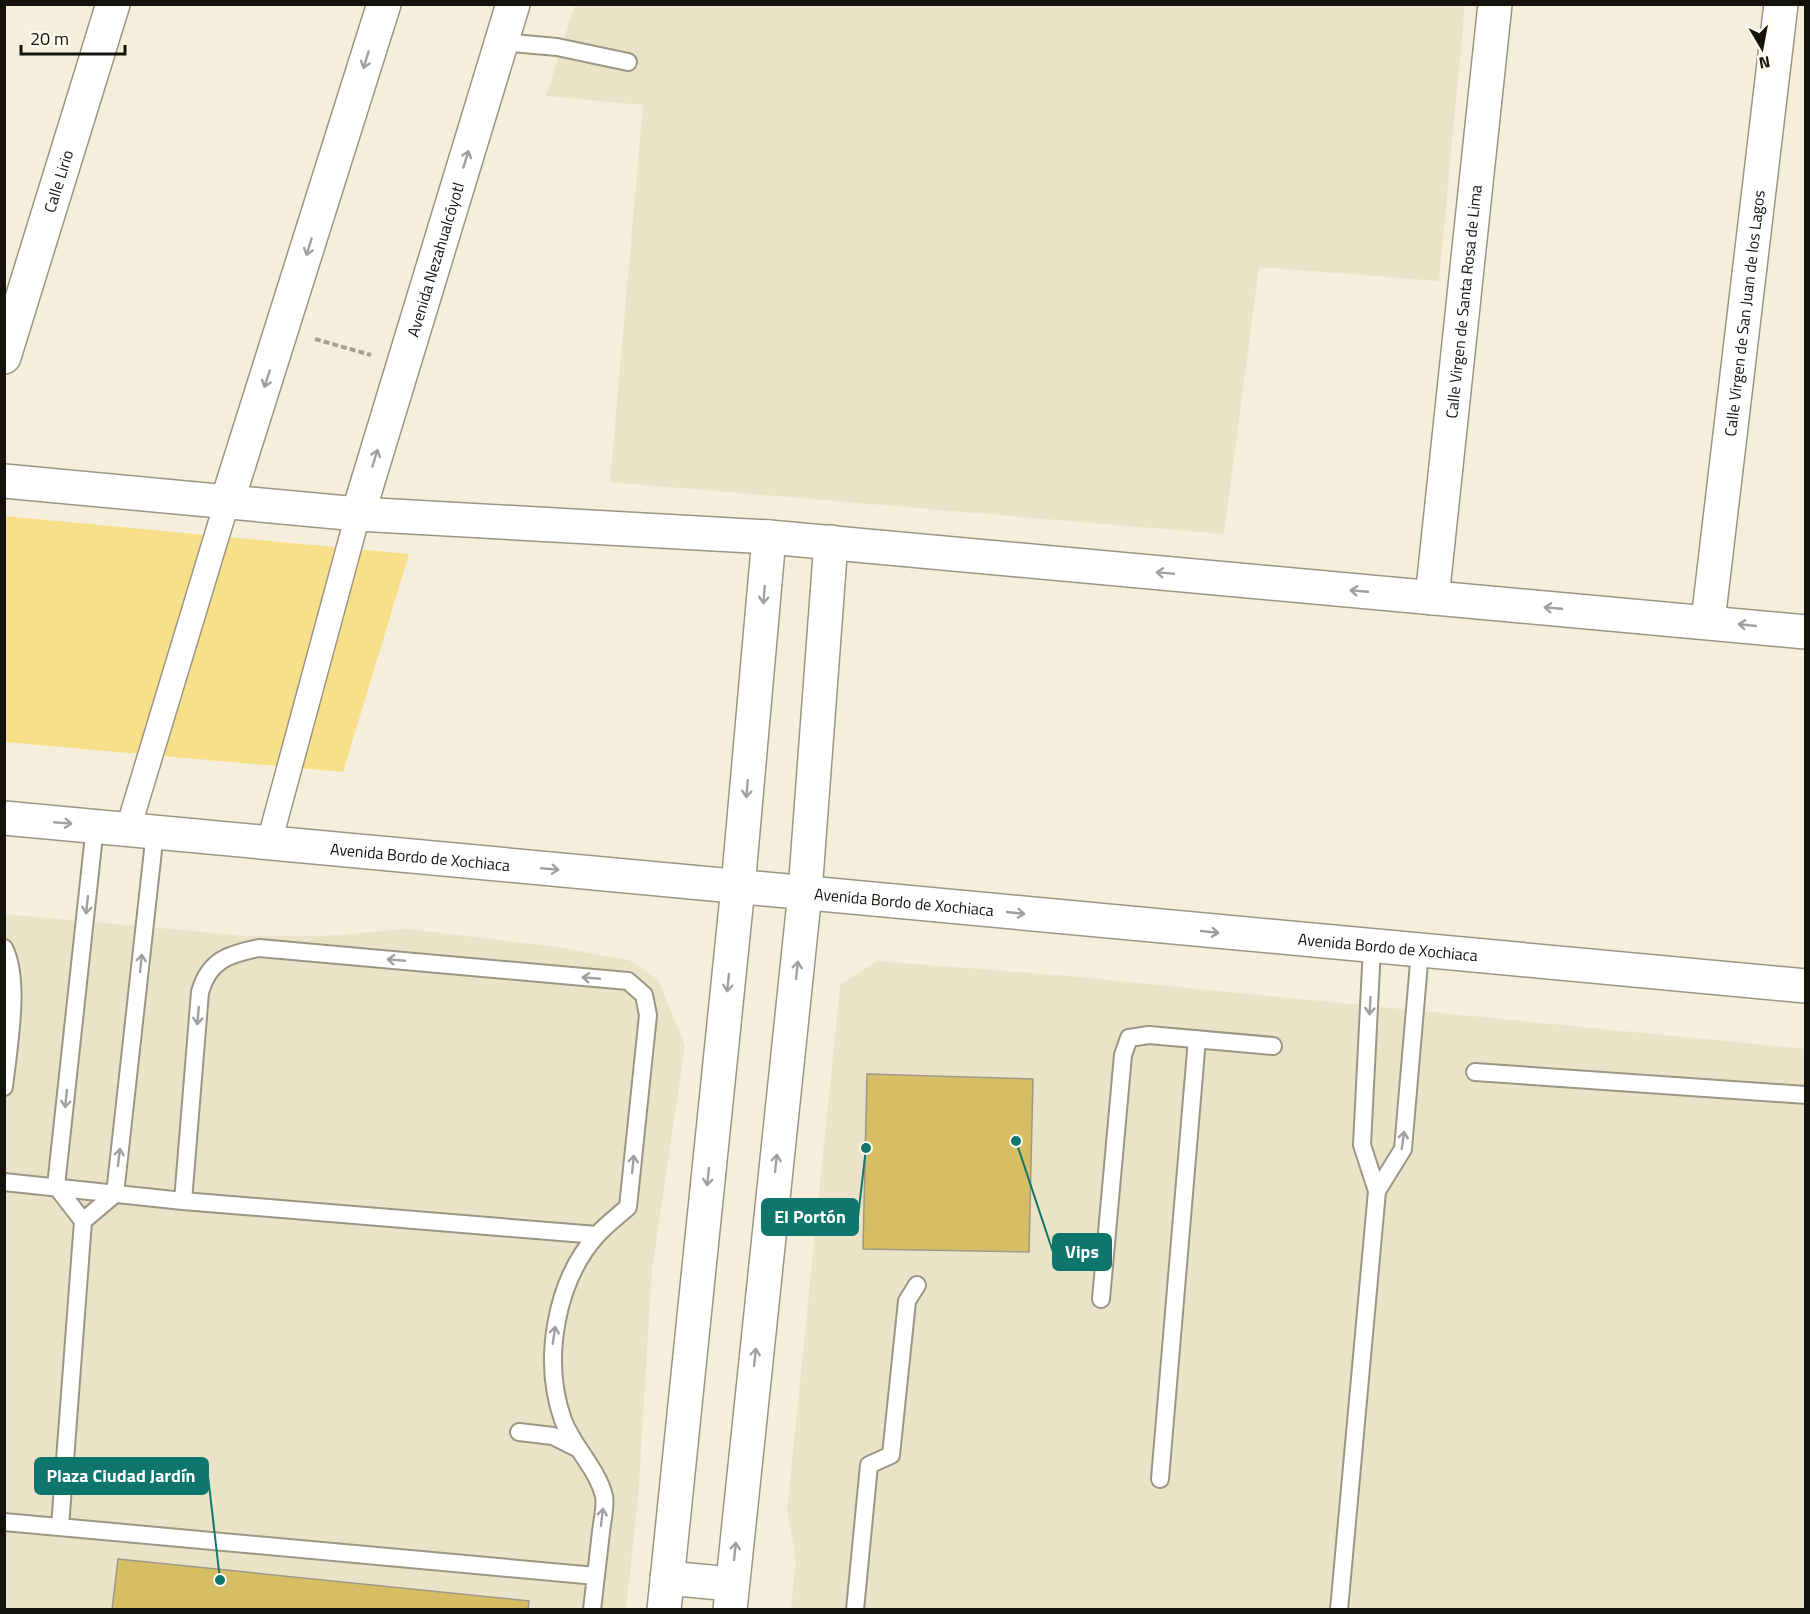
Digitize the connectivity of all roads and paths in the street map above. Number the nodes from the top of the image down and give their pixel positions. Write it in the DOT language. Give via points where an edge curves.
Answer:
graph roads {
  1 [pos="113,4"];
  2 [pos="384,4"];
  3 [pos="513,4"];
  4 [pos="1495,4"];
  5 [pos="1781,4"];
  6 [pos="501,42"];
  7 [pos="628,62"];
  8 [pos="282,331"];
  9 [pos="4,357"];
  10 [pos="404,363"];
  11 [pos="4,481"];
  12 [pos="227,502"];
  13 [pos="358,514"];
  14 [pos="769,537"];
  15 [pos="831,542"];
  16 [pos="1432,598"];
  17 [pos="1708,621"];
  18 [pos="1806,632"];
  19 [pos="4,818"];
  20 [pos="95,826"];
  21 [pos="142,831"];
  22 [pos="269,843"];
  23 [pos="738,887"];
  24 [pos="805,892"];
  25 [pos="1372,947"];
  26 [pos="4,948"];
  27 [pos="1420,951"];
  28 [pos="1806,986"];
  29 [pos="1197,1039"];
  30 [pos="1272,1046"];
  31 [pos="1475,1072"];
  32 [pos="4,1087"];
  33 [pos="1806,1095"];
  34 [pos="4,1182"];
  35 [pos="56,1186"];
  36 [pos="1377,1191"];
  37 [pos="115,1194"];
  38 [pos="183,1202"];
  39 [pos="82,1221"];
  40 [pos="597,1235"];
  41 [pos="917,1286"];
  42 [pos="1101,1299"];
  43 [pos="519,1432"];
  44 [pos="577,1448"];
  45 [pos="1160,1479"];
  46 [pos="4,1521"];
  47 [pos="60,1527"];
  48 [pos="596,1576"];
  49 [pos="665,1594"];
  50 [pos="731,1597"];
  51 [pos="592,1610"];
  52 [pos="855,1610"];
  53 [pos="1339,1610"];
  1 -- 9 [label="main road, Calle Lirio"];
  2 -- 8 [label="main road, one-way"];
  3 -- 6 [label="main road, Avenida Nezahualcóyotl"];
  4 -- 16 [label="main road, Calle Virgen de Santa Rosa de Lima"];
  5 -- 17 [label="main road, Calle Virgen de San Juan de los Lagos"];
  6 -- 7 [label="lane" via="558,47"];
  10 -- 6 [label="main road, Avenida Nezahualcóyotl, one-way"];
  8 -- 10 [label="path"];
  8 -- 12 [label="main road, one-way"];
  13 -- 10 [label="main road, Avenida Nezahualcóyotl, one-way"];
  11 -- 12 [label="main road"];
  12 -- 13 [label="main road"];
  12 -- 21 [label="street"];
  13 -- 14 [label="main road"];
  13 -- 22 [label="street"];
  14 -- 15 [label="main road"];
  14 -- 23 [label="main road, one-way"];
  16 -- 15 [label="main road, one-way"];
  15 -- 24 [label="main road"];
  17 -- 16 [label="main road, one-way"];
  18 -- 17 [label="main road, one-way"];
  19 -- 20 [label="main road, Avenida Bordo de Xochiaca, one-way"];
  20 -- 21 [label="main road, Avenida Bordo de Xochiaca"];
  20 -- 35 [label="lane, one-way"];
  21 -- 22 [label="main road, Avenida Bordo de Xochiaca"];
  37 -- 21 [label="lane, one-way"];
  22 -- 23 [label="main road, Avenida Bordo de Xochiaca, one-way"];
  23 -- 24 [label="main road, Avenida Bordo de Xochiaca"];
  23 -- 49 [label="main road, one-way"];
  24 -- 25 [label="main road, Avenida Bordo de Xochiaca, one-way"];
  50 -- 24 [label="main road, one-way"];
  25 -- 27 [label="main road, Avenida Bordo de Xochiaca"];
  25 -- 36 [label="lane, one-way" via="1362,1145"];
  26 -- 32 [label="lane" via="13,979"];
  27 -- 28 [label="main road, Avenida Bordo de Xochiaca"];
  36 -- 27 [label="lane, one-way" via="1403,1149"];
  29 -- 30 [label="lane"];
  29 -- 42 [label="lane" via="1139,1034 1125,1046"];
  29 -- 45 [label="lane"];
  31 -- 33 [label="lane"];
  34 -- 35 [label="lane"];
  35 -- 37 [label="lane"];
  35 -- 39 [label="lane"];
  36 -- 53 [label="lane"];
  37 -- 38 [label="lane"];
  37 -- 39 [label="lane"];
  38 -- 40 [label="lane"];
  40 -- 38 [label="lane, one-way" via="628,1207 648,1016 644,995 628,981 259,948 237,952 216,963 205,975 200,992"];
  39 -- 47 [label="lane"];
  44 -- 40 [label="lane, one-way" via="563,1419 552,1350 556,1318 567,1288"];
  41 -- 52 [label="lane" via="907,1301 891,1455 868,1465"];
  43 -- 44 [label="lane" via="553,1436"];
  48 -- 44 [label="lane, one-way" via="604,1500 600,1482"];
  46 -- 47 [label="lane"];
  47 -- 48 [label="lane"];
  48 -- 51 [label="lane"];
  49 -- 50 [label="main road"];
}
